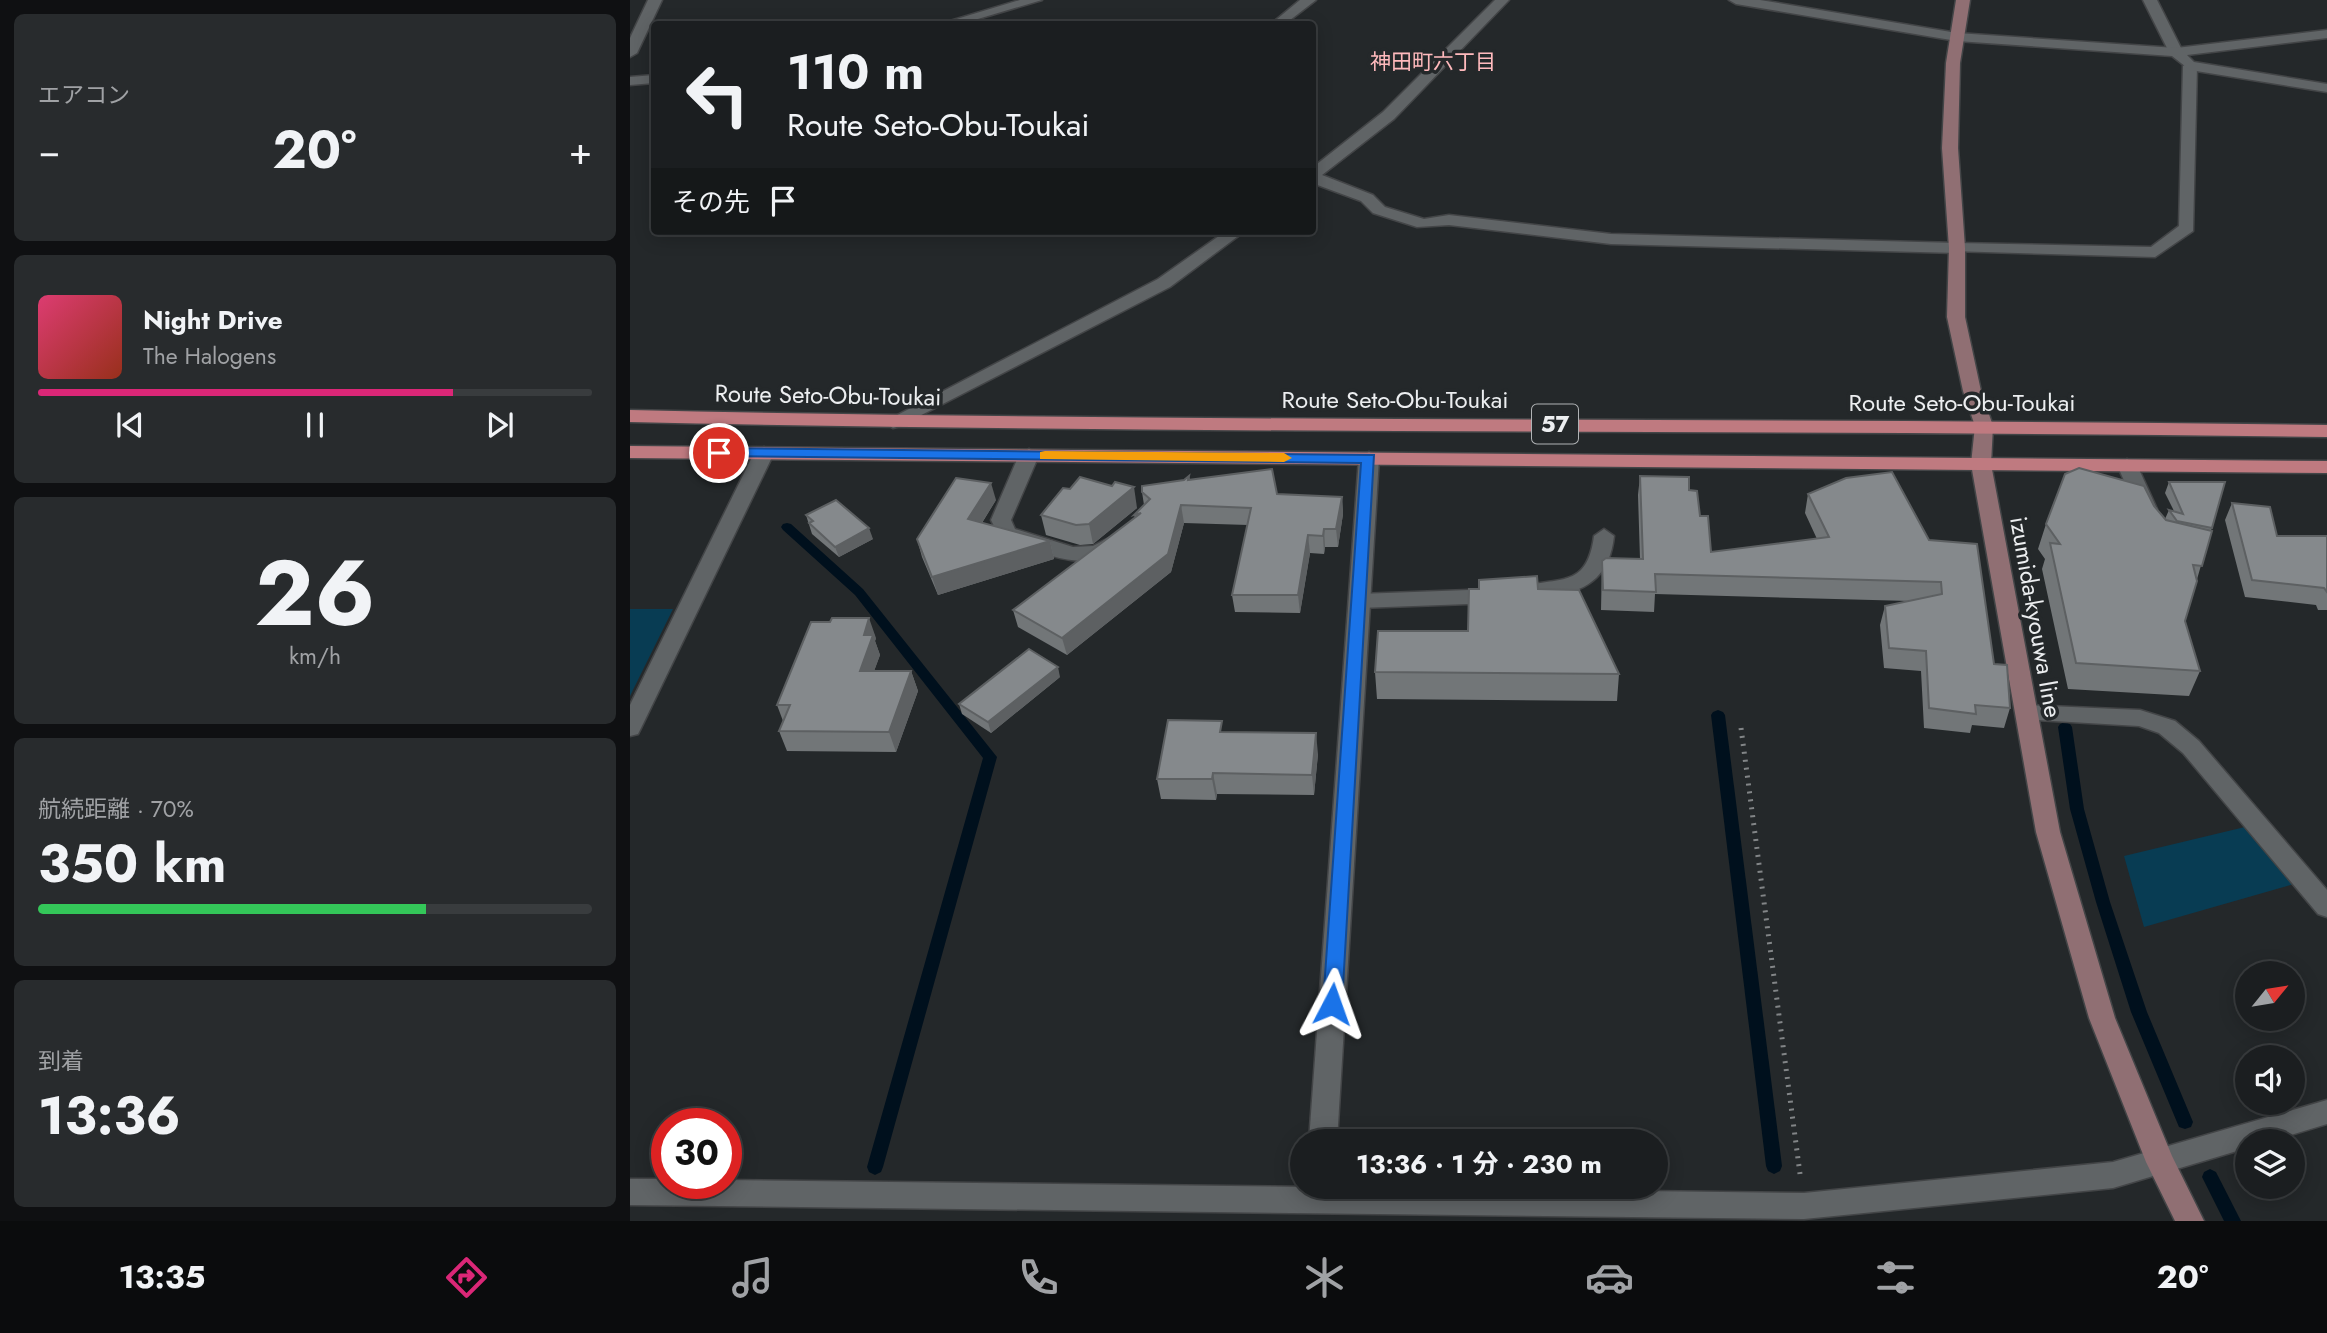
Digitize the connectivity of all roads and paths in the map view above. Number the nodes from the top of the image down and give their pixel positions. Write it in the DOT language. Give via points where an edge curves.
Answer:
graph roads {
  1 [pos="655,0"];
  2 [pos="1035,0"];
  3 [pos="1502,0"];
  4 [pos="1736,0"];
  5 [pos="1962,0"];
  6 [pos="2150,0"];
  7 [pos="1303,1"];
  8 [pos="958,21"];
  9 [pos="1280,21"];
  10 [pos="636,32"];
  11 [pos="2327,34"];
  12 [pos="1957,37"];
  13 [pos="2176,52"];
  14 [pos="630,53"];
  15 [pos="2190,66"];
  16 [pos="651,79"];
  17 [pos="630,80"];
  18 [pos="2327,88"];
  19 [pos="1316,173"];
  20 [pos="1316,178"];
  21 [pos="1231,235"];
  22 [pos="1957,248"];
  23 [pos="630,416"];
  24 [pos="893,422"];
  25 [pos="1984,426"];
  26 [pos="2327,431"];
  27 [pos="630,452"];
  28 [pos="764,453"];
  29 [pos="1029,455"];
  30 [pos="1369,458"];
  31 [pos="1981,464"];
  32 [pos="2127,465"];
  33 [pos="2327,467"];
  34 [pos="2157,530"];
  35 [pos="1119,535"];
  36 [pos="1604,536"];
  37 [pos="1359,601"];
  38 [pos="2027,713"];
  39 [pos="630,727"];
  40 [pos="1741,728"];
  41 [pos="2327,907"];
  42 [pos="2327,1112"];
  43 [pos="1324,1129"];
  44 [pos="2160,1162"];
  45 [pos="630,1192"];
  46 [pos="1319,1202"];
  47 [pos="1805,1214"];
  48 [pos="2189,1221"];
  1 -- 10 [label="street"];
  2 -- 8 [label="street"];
  3 -- 19 [label="street" via="1355,148"];
  4 -- 12 [label="street"];
  5 -- 12 [label="main road, izumida-kyouwa line"];
  6 -- 13 [label="street"];
  7 -- 9 [label="street"];
  10 -- 14 [label="street"];
  11 -- 13 [label="street"];
  12 -- 13 [label="street"];
  12 -- 22 [label="main road, izumida-kyouwa line" via="1950,148"];
  13 -- 15 [label="street"];
  15 -- 18 [label="street"];
  15 -- 22 [label="street" via="2187,228 2155,253"];
  16 -- 17 [label="street"];
  20 -- 22 [label="street" via="1367,198 1379,211 1423,224 1449,220 1611,239"];
  21 -- 24 [label="street" via="1164,283"];
  22 -- 25 [label="main road, izumida-kyouwa line" via="1956,317"];
  23 -- 24 [label="main road, Route Seto-Obu-Toukai / 57"];
  24 -- 25 [label="main road, Route Seto-Obu-Toukai / 57"];
  25 -- 26 [label="main road, Route Seto-Obu-Toukai / 57"];
  25 -- 31 [label="main road, izumida-kyouwa line"];
  27 -- 28 [label="main road, 57"];
  28 -- 29 [label="main road, 57"];
  28 -- 39 [label="street"];
  29 -- 30 [label="main road, 57"];
  29 -- 35 [label="street" via="1001,520 1007,533 1080,555 1099,554"];
  30 -- 31 [label="main road, 57"];
  30 -- 37 [label="street"];
  31 -- 32 [label="main road, 57"];
  31 -- 38 [label="main road, izumida-kyouwa line"];
  32 -- 33 [label="main road, 57"];
  32 -- 34 [label="street"];
  36 -- 37 [label="street" via="1603,557 1595,572 1569,588 1484,597"];
  37 -- 43 [label="street"];
  38 -- 41 [label="street" via="2140,718 2167,727 2191,747"];
  38 -- 44 [label="main road, izumida-kyouwa line" via="2049,832 2102,1018"];
  40 -- 47 [label="path"];
  42 -- 44 [label="street"];
  44 -- 47 [label="street" via="2113,1175"];
  44 -- 48 [label="main road, izumida-kyouwa line"];
  45 -- 46 [label="street"];
  46 -- 47 [label="street"];
}
